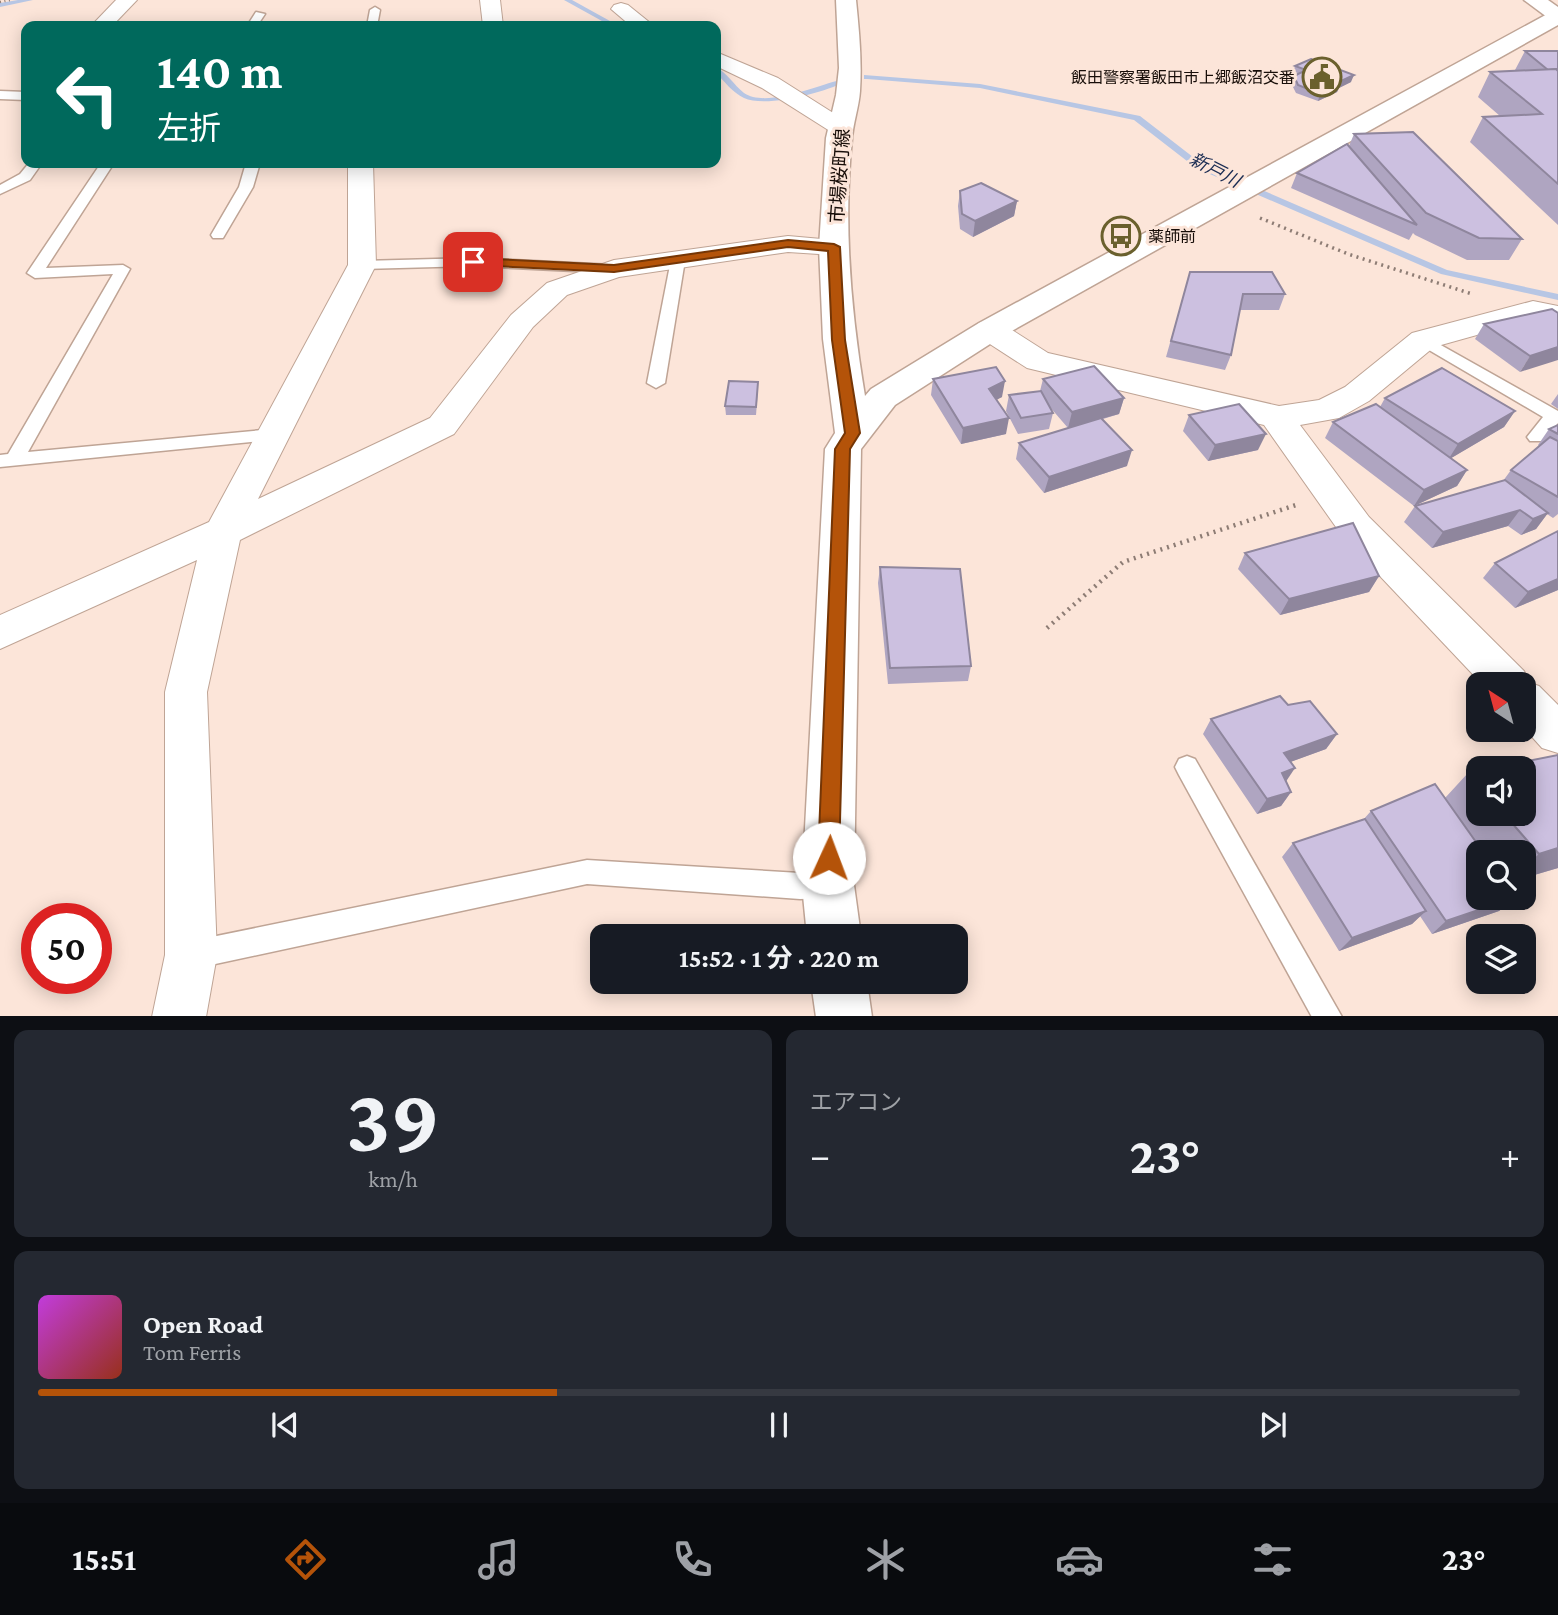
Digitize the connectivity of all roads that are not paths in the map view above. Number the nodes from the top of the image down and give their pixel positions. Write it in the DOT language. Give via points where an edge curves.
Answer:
graph roads {
  1 [pos="127,0"];
  2 [pos="490,0"];
  3 [pos="846,0"];
  4 [pos="1534,0"];
  5 [pos="621,9"];
  6 [pos="375,10"];
  7 [pos="260,14"];
  8 [pos="1558,16"];
  9 [pos="105,21"];
  10 [pos="256,21"];
  11 [pos="373,21"];
  12 [pos="492,21"];
  13 [pos="637,21"];
  14 [pos="721,60"];
  15 [pos="0,95"];
  16 [pos="21,96"];
  17 [pos="841,128"];
  18 [pos="31,168"];
  19 [pos="104,168"];
  20 [pos="252,168"];
  21 [pos="360,168"];
  22 [pos="0,190"];
  23 [pos="218,234"];
  24 [pos="834,247"];
  25 [pos="678,260"];
  26 [pos="362,265"];
  27 [pos="614,269"];
  28 [pos="1546,313"];
  29 [pos="990,330"];
  30 [pos="1423,340"];
  31 [pos="656,383"];
  32 [pos="1276,417"];
  33 [pos="853,433"];
  34 [pos="274,435"];
  35 [pos="1536,437"];
  36 [pos="7,460"];
  37 [pos="223,532"];
  38 [pos="0,633"];
  39 [pos="1497,672"];
  40 [pos="1536,711"];
  41 [pos="1558,734"];
  42 [pos="1187,767"];
  43 [pos="828,885"];
  44 [pos="833,924"];
  45 [pos="191,955"];
  46 [pos="841,994"];
  47 [pos="180,1016"];
  48 [pos="844,1016"];
  49 [pos="1327,1016"];
  1 -- 9 [label="street"];
  2 -- 12 [label="street"];
  3 -- 17 [label="main road, 市場桜町線" via="850,68"];
  4 -- 8 [label="main road"];
  5 -- 13 [label="street"];
  6 -- 11 [label="lane"];
  7 -- 10 [label="lane"];
  8 -- 29 [label="main road"];
  14 -- 17 [label="street"];
  15 -- 16 [label="lane"];
  17 -- 24 [label="main road, 市場桜町線"];
  18 -- 22 [label="lane" via="25,177"];
  19 -- 36 [label="lane" via="35,274 123,269"];
  20 -- 23 [label="lane" via="247,187"];
  21 -- 26 [label="street"];
  24 -- 25 [label="street" via="788,244"];
  24 -- 33 [label="main road, 市場桜町線" via="839,340"];
  25 -- 27 [label="street"];
  25 -- 31 [label="lane"];
  26 -- 27 [label="lane" via="473,262"];
  26 -- 34 [label="street"];
  27 -- 37 [label="street" via="557,289 539,305 442,426"];
  28 -- 30 [label="street"];
  29 -- 32 [label="street" via="1038,361"];
  29 -- 33 [label="main road" via="883,397"];
  30 -- 32 [label="street" via="1357,394 1327,410"];
  30 -- 35 [label="lane" via="1554,416"];
  32 -- 39 [label="street" via="1356,527"];
  33 -- 43 [label="main road, 市場桜町線" via="843,449"];
  34 -- 36 [label="lane"];
  34 -- 37 [label="street"];
  37 -- 38 [label="street"];
  37 -- 45 [label="street" via="186,692"];
  40 -- 41 [label="street"];
  42 -- 49 [label="lane"];
  43 -- 44 [label="main road, 市場桜町線"];
  43 -- 45 [label="lane" via="587,872"];
  45 -- 47 [label="street"];
  46 -- 48 [label="main road"];
}
